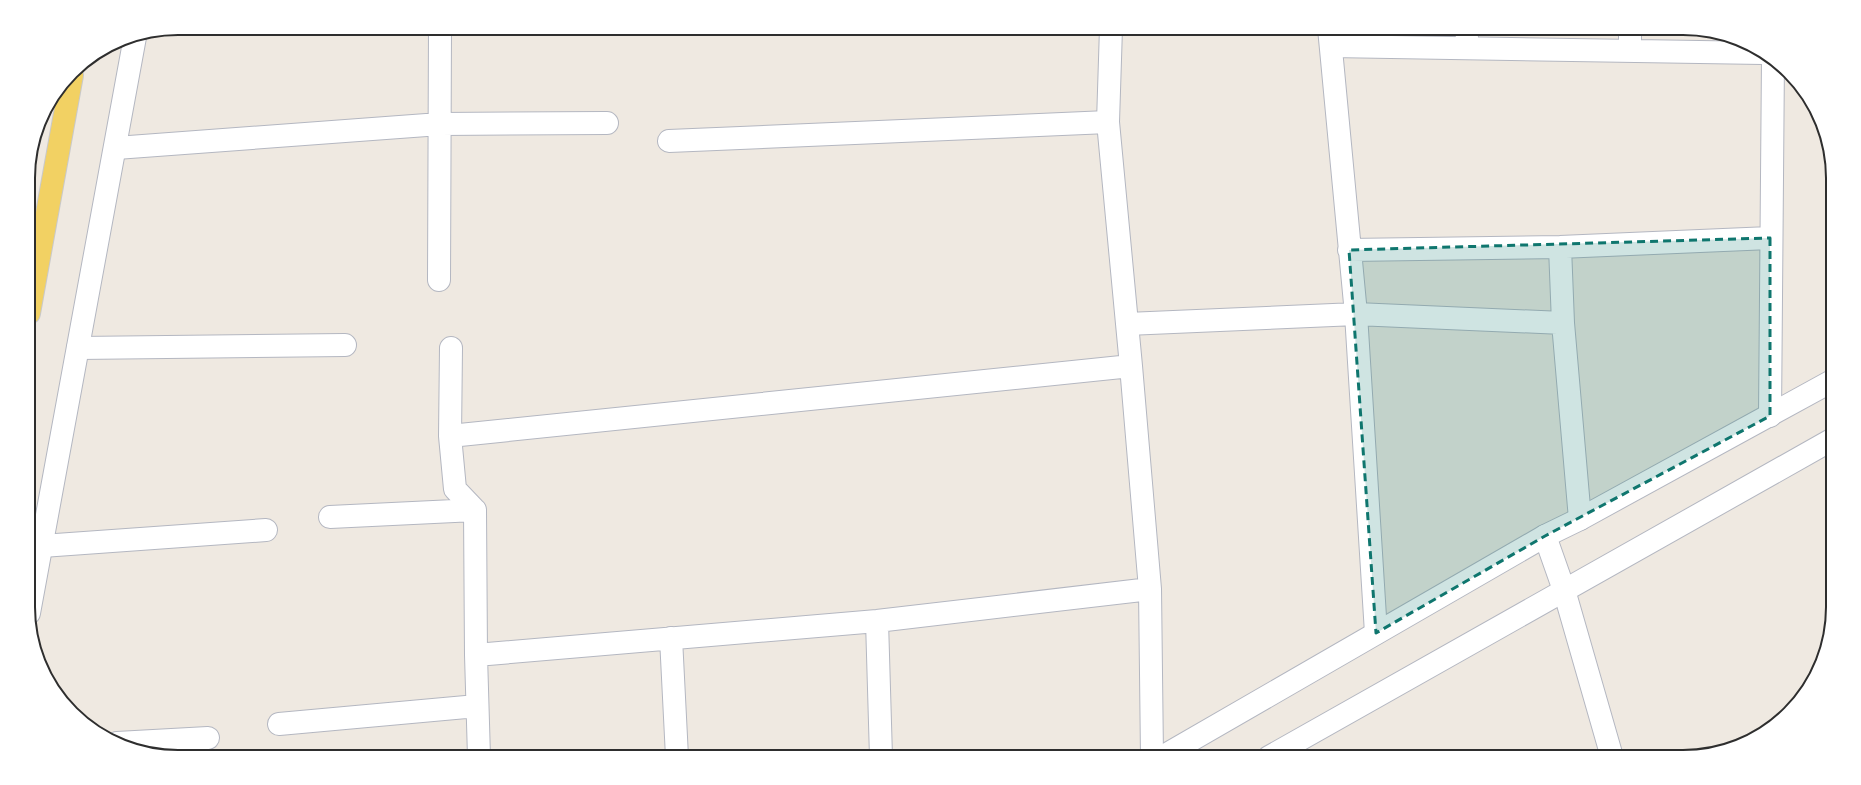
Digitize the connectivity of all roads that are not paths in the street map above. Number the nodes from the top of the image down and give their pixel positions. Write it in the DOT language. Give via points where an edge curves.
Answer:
graph roads {
  1 [pos="440,35"];
  2 [pos="1111,35"];
  3 [pos="1630,35"];
  4 [pos="1330,37"];
  5 [pos="1467,38"];
  6 [pos="134,42"];
  7 [pos="1630,51"];
  8 [pos="1752,53"];
  9 [pos="1773,67"];
  10 [pos="70,84"];
  11 [pos="1108,122"];
  12 [pos="608,123"];
  13 [pos="440,124"];
  14 [pos="669,141"];
  15 [pos="116,148"];
  16 [pos="1770,238"];
  17 [pos="1560,247"];
  18 [pos="1349,250"];
  19 [pos="35,280"];
  20 [pos="439,280"];
  21 [pos="1356,314"];
  22 [pos="1563,323"];
  23 [pos="1127,324"];
  24 [pos="345,345"];
  25 [pos="78,348"];
  26 [pos="451,348"];
  27 [pos="1131,366"];
  28 [pos="1826,384"];
  29 [pos="1770,416"];
  30 [pos="450,436"];
  31 [pos="1826,442"];
  32 [pos="474,510"];
  33 [pos="330,517"];
  34 [pos="1580,519"];
  35 [pos="266,530"];
  36 [pos="1545,536"];
  37 [pos="42,546"];
  38 [pos="35,582"];
  39 [pos="1150,589"];
  40 [pos="1564,590"];
  41 [pos="877,621"];
  42 [pos="1376,633"];
  43 [pos="671,638"];
  44 [pos="476,655"];
  45 [pos="477,706"];
  46 [pos="279,724"];
  47 [pos="208,738"];
  48 [pos="132,742"];
  49 [pos="479,750"];
  50 [pos="678,750"];
  51 [pos="881,750"];
  52 [pos="1152,750"];
  53 [pos="1174,750"];
  54 [pos="1281,750"];
  55 [pos="1610,750"];
  1 -- 13 [label="street"];
  2 -- 11 [label="street"];
  3 -- 7 [label="street"];
  4 -- 5 [label="street"];
  4 -- 18 [label="street"];
  5 -- 7 [label="street"];
  6 -- 15 [label="street"];
  7 -- 8 [label="street"];
  9 -- 16 [label="street"];
  10 -- 19 [label="main road"];
  11 -- 14 [label="street"];
  11 -- 23 [label="street"];
  12 -- 13 [label="street"];
  13 -- 15 [label="street"];
  13 -- 20 [label="street"];
  15 -- 25 [label="street"];
  16 -- 17 [label="street"];
  16 -- 29 [label="street"];
  17 -- 18 [label="street"];
  17 -- 22 [label="street"];
  18 -- 21 [label="street"];
  21 -- 22 [label="street"];
  21 -- 23 [label="street"];
  21 -- 42 [label="street"];
  22 -- 34 [label="street"];
  23 -- 27 [label="street"];
  24 -- 25 [label="street"];
  25 -- 37 [label="street"];
  26 -- 30 [label="street"];
  27 -- 30 [label="street"];
  27 -- 39 [label="street"];
  28 -- 29 [label="street"];
  29 -- 34 [label="street"];
  30 -- 32 [label="street" via="455,489"];
  31 -- 40 [label="street"];
  32 -- 33 [label="street"];
  32 -- 44 [label="street"];
  34 -- 36 [label="street"];
  35 -- 37 [label="street"];
  36 -- 40 [label="street"];
  36 -- 42 [label="street"];
  37 -- 38 [label="street"];
  39 -- 41 [label="street"];
  39 -- 52 [label="street"];
  40 -- 54 [label="street"];
  40 -- 55 [label="street"];
  41 -- 43 [label="street"];
  41 -- 51 [label="street"];
  42 -- 53 [label="street"];
  43 -- 44 [label="street"];
  43 -- 50 [label="street"];
  44 -- 45 [label="street"];
  45 -- 46 [label="street"];
  45 -- 49 [label="street"];
  47 -- 48 [label="street"];
}
